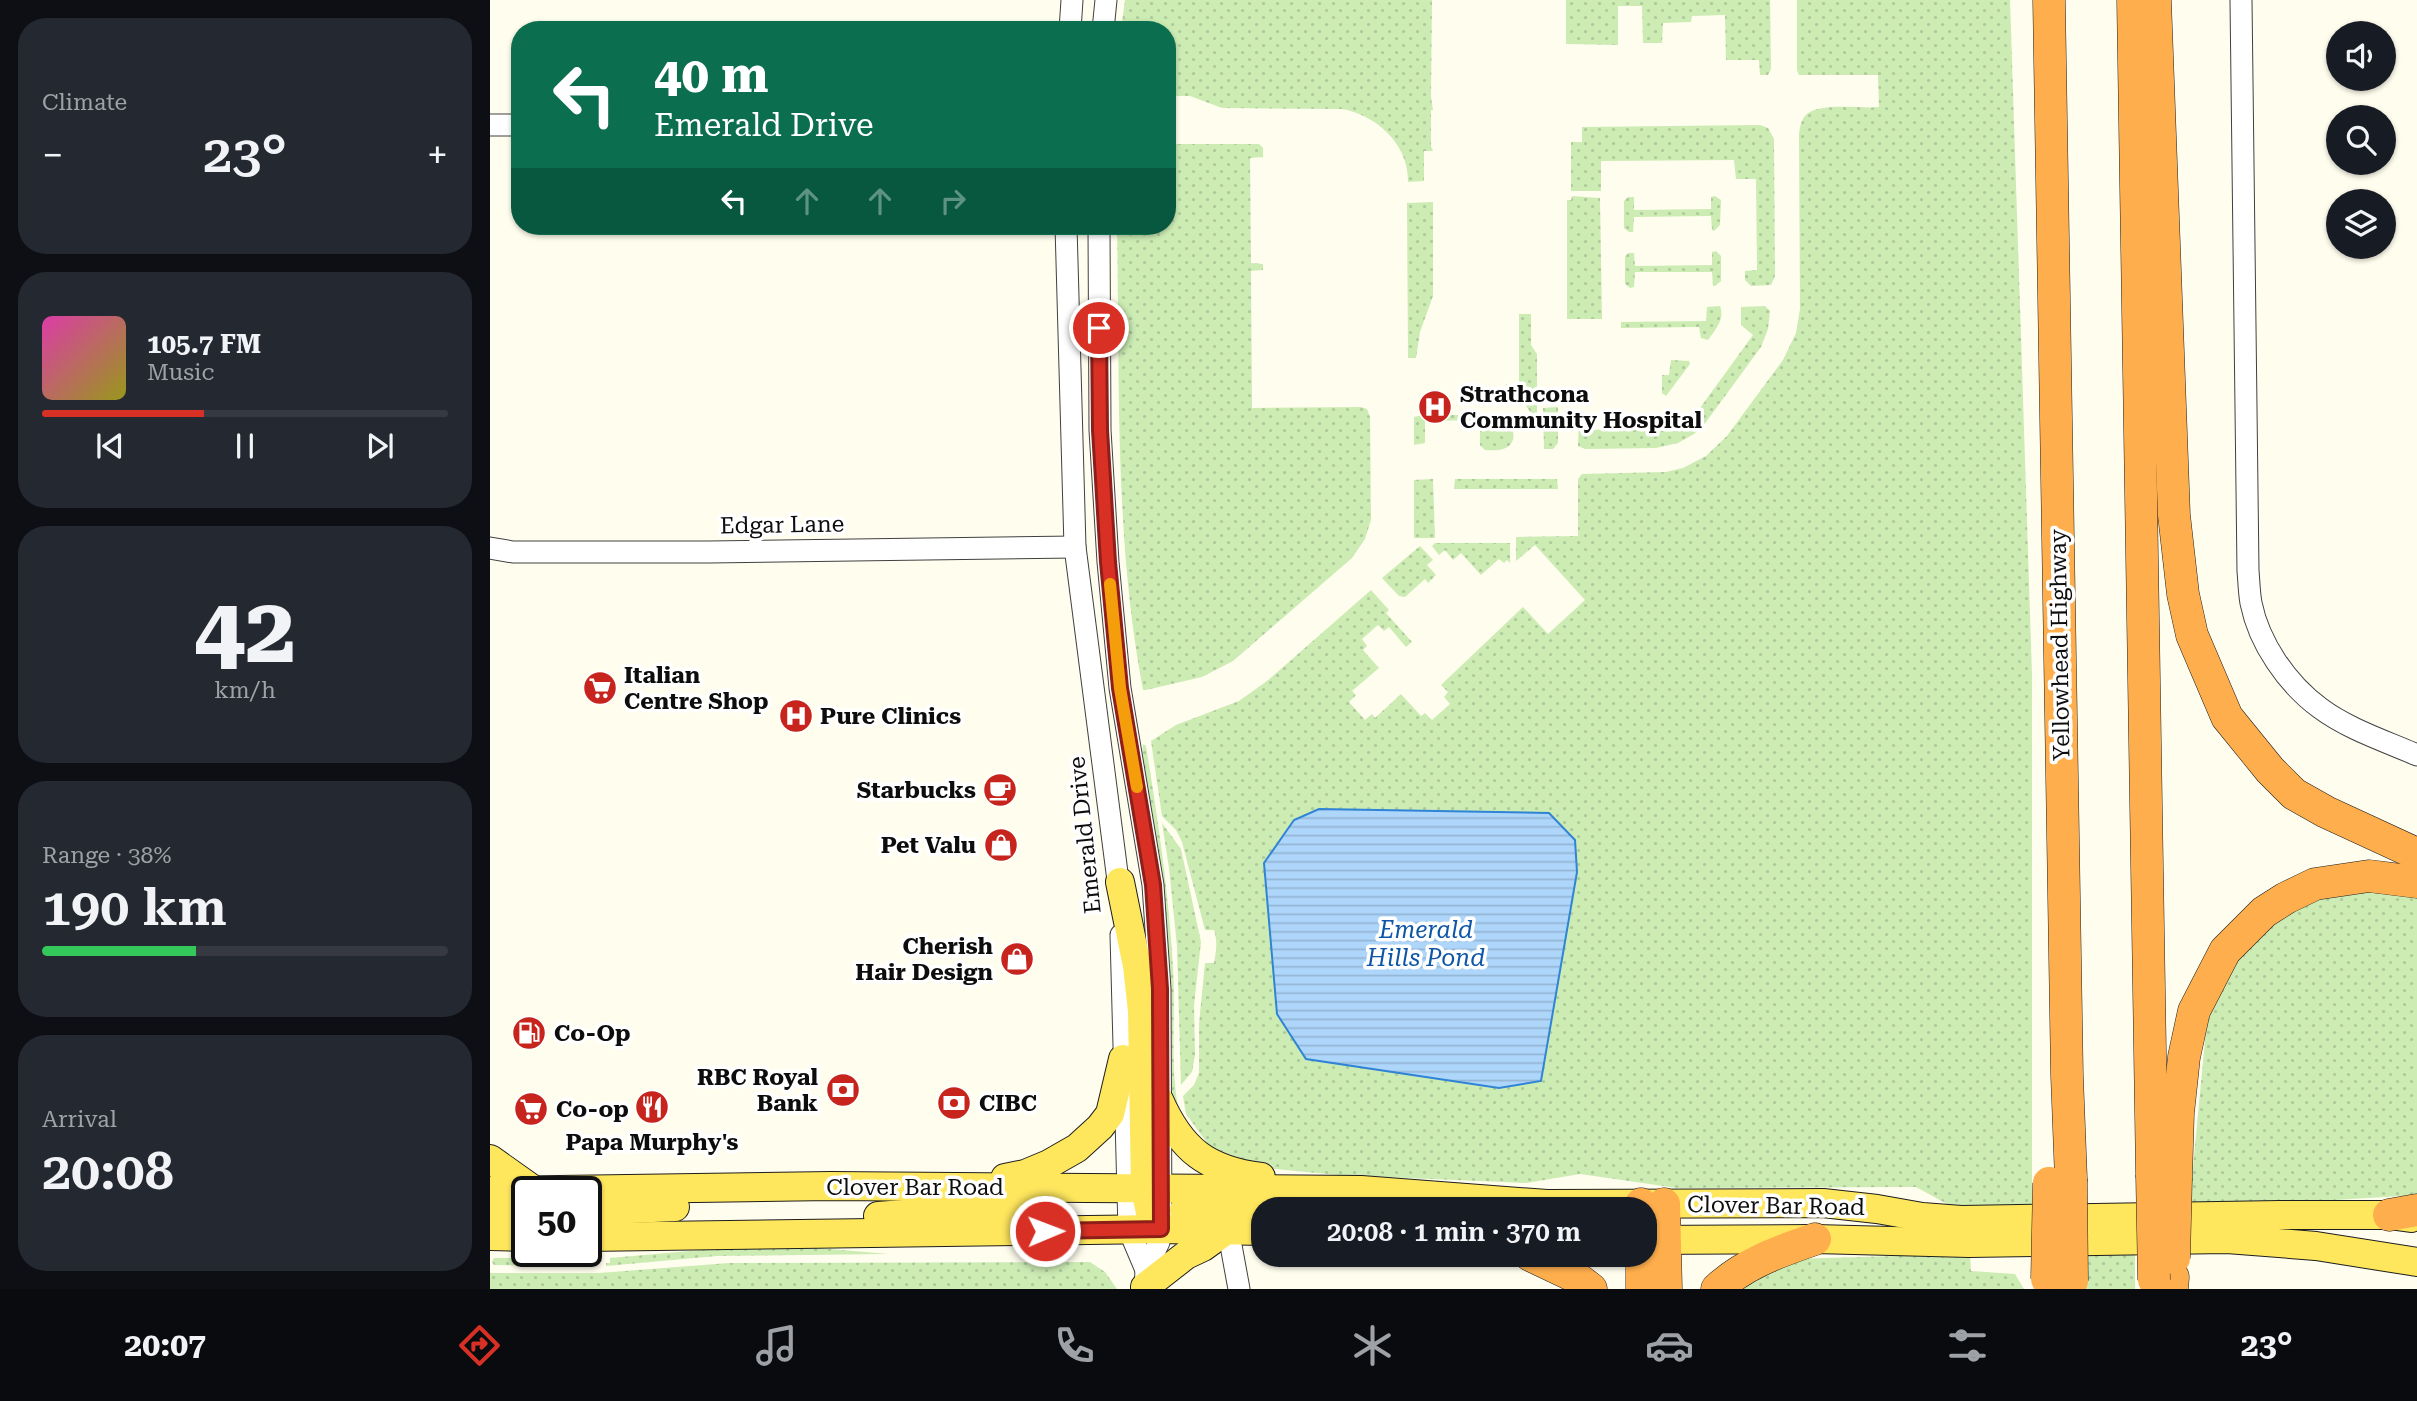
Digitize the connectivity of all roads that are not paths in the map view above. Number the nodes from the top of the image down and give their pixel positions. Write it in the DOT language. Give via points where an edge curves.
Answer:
graph roads {
  1 [pos="1072,0"];
  2 [pos="1106,0"];
  3 [pos="2049,0"];
  4 [pos="2133,0"];
  5 [pos="2155,0"];
  6 [pos="2241,0"];
  7 [pos="1071,21"];
  8 [pos="1103,21"];
  9 [pos="490,125"];
  10 [pos="511,125"];
  11 [pos="1066,235"];
  12 [pos="1099,235"];
  13 [pos="1075,547"];
  14 [pos="490,548"];
  15 [pos="2417,755"];
  16 [pos="2417,854"];
  17 [pos="1120,882"];
  18 [pos="2417,882"];
  19 [pos="1123,1059"];
  20 [pos="1159,1100"];
  21 [pos="490,1159"];
  22 [pos="2164,1177"];
  23 [pos="511,1181"];
  24 [pos="831,1186"];
  25 [pos="965,1187"];
  26 [pos="1361,1190"];
  27 [pos="490,1191"];
  28 [pos="511,1197"];
  29 [pos="1454,1197"];
  30 [pos="602,1198"];
  31 [pos="1146,1206"];
  32 [pos="1657,1206"];
  33 [pos="511,1207"];
  34 [pos="602,1210"];
  35 [pos="490,1213"];
  36 [pos="2408,1214"];
  37 [pos="1228,1228"];
  38 [pos="1251,1230"];
  39 [pos="490,1236"];
  40 [pos="511,1237"];
  41 [pos="602,1237"];
  42 [pos="1815,1238"];
  43 [pos="1657,1245"];
  44 [pos="2417,1262"];
  45 [pos="1657,1263"];
  46 [pos="1555,1267"];
  47 [pos="1646,1267"];
  48 [pos="1145,1282"];
  49 [pos="2059,1284"];
  50 [pos="2163,1284"];
  51 [pos="1239,1289"];
  52 [pos="1591,1289"];
  53 [pos="1642,1289"];
  54 [pos="1666,1289"];
  55 [pos="1717,1289"];
  1 -- 7 [label="street"];
  2 -- 8 [label="street"];
  3 -- 49 [label="highway, Yellowhead Highway, bridge" via="2067,1076 2054,1104 2060,1181"];
  4 -- 22 [label="highway"];
  5 -- 16 [label="highway" via="2174,515 2192,635 2227,718 2294,794"];
  6 -- 15 [label="street" via="2251,603 2261,634 2301,691 2322,710"];
  9 -- 10 [label="street"];
  11 -- 13 [label="street, Emerald Drive"];
  12 -- 20 [label="street" via="1100,430 1108,562 1120,688 1153,885 1160,989"];
  13 -- 14 [label="street, Edgar Lane" via="709,552 513,552"];
  13 -- 17 [label="street, Emerald Drive"];
  17 -- 19 [label="street, Emerald Drive"];
  17 -- 31 [label="main road" via="1142,1011"];
  18 -- 22 [label="highway" via="2369,876 2315,884 2264,912 2225,951 2194,1011"];
  19 -- 25 [label="main road" via="1110,1114 1077,1148 1025,1174"];
  19 -- 31 [label="street, Emerald Drive"];
  20 -- 26 [label="main road" via="1183,1142 1219,1168"];
  20 -- 31 [label="street"];
  21 -- 23 [label="main road"];
  22 -- 50 [label="highway, bridge"];
  24 -- 25 [label="main road, Clover Bar Road"];
  24 -- 30 [label="main road, Clover Bar Road"];
  24 -- 34 [label="main road" via="687,1206"];
  25 -- 31 [label="main road, Clover Bar Road"];
  26 -- 29 [label="main road, Clover Bar Road"];
  26 -- 31 [label="main road, Clover Bar Road"];
  27 -- 28 [label="main road, Clover Bar Road"];
  31 -- 37 [label="main road, Clover Bar Road"];
  31 -- 41 [label="main road, Clover Bar Road" via="782,1235"];
  31 -- 48 [label="street"];
  31 -- 48 [label="street" via="1158,1242"];
  32 -- 36 [label="main road, Clover Bar Road" via="1823,1203 1961,1220"];
  33 -- 35 [label="main road"];
  37 -- 38 [label="main road, Clover Bar Road"];
  37 -- 48 [label="main road"];
  37 -- 51 [label="street"];
  39 -- 40 [label="main road"];
  42 -- 43 [label="main road, Clover Bar Road"];
  42 -- 44 [label="main road, Clover Bar Road" via="1969,1243 2227,1239"];
  42 -- 55 [label="highway" via="1759,1260"];
  45 -- 54 [label="highway"];
  46 -- 52 [label="highway"];
  47 -- 53 [label="highway"];
}
